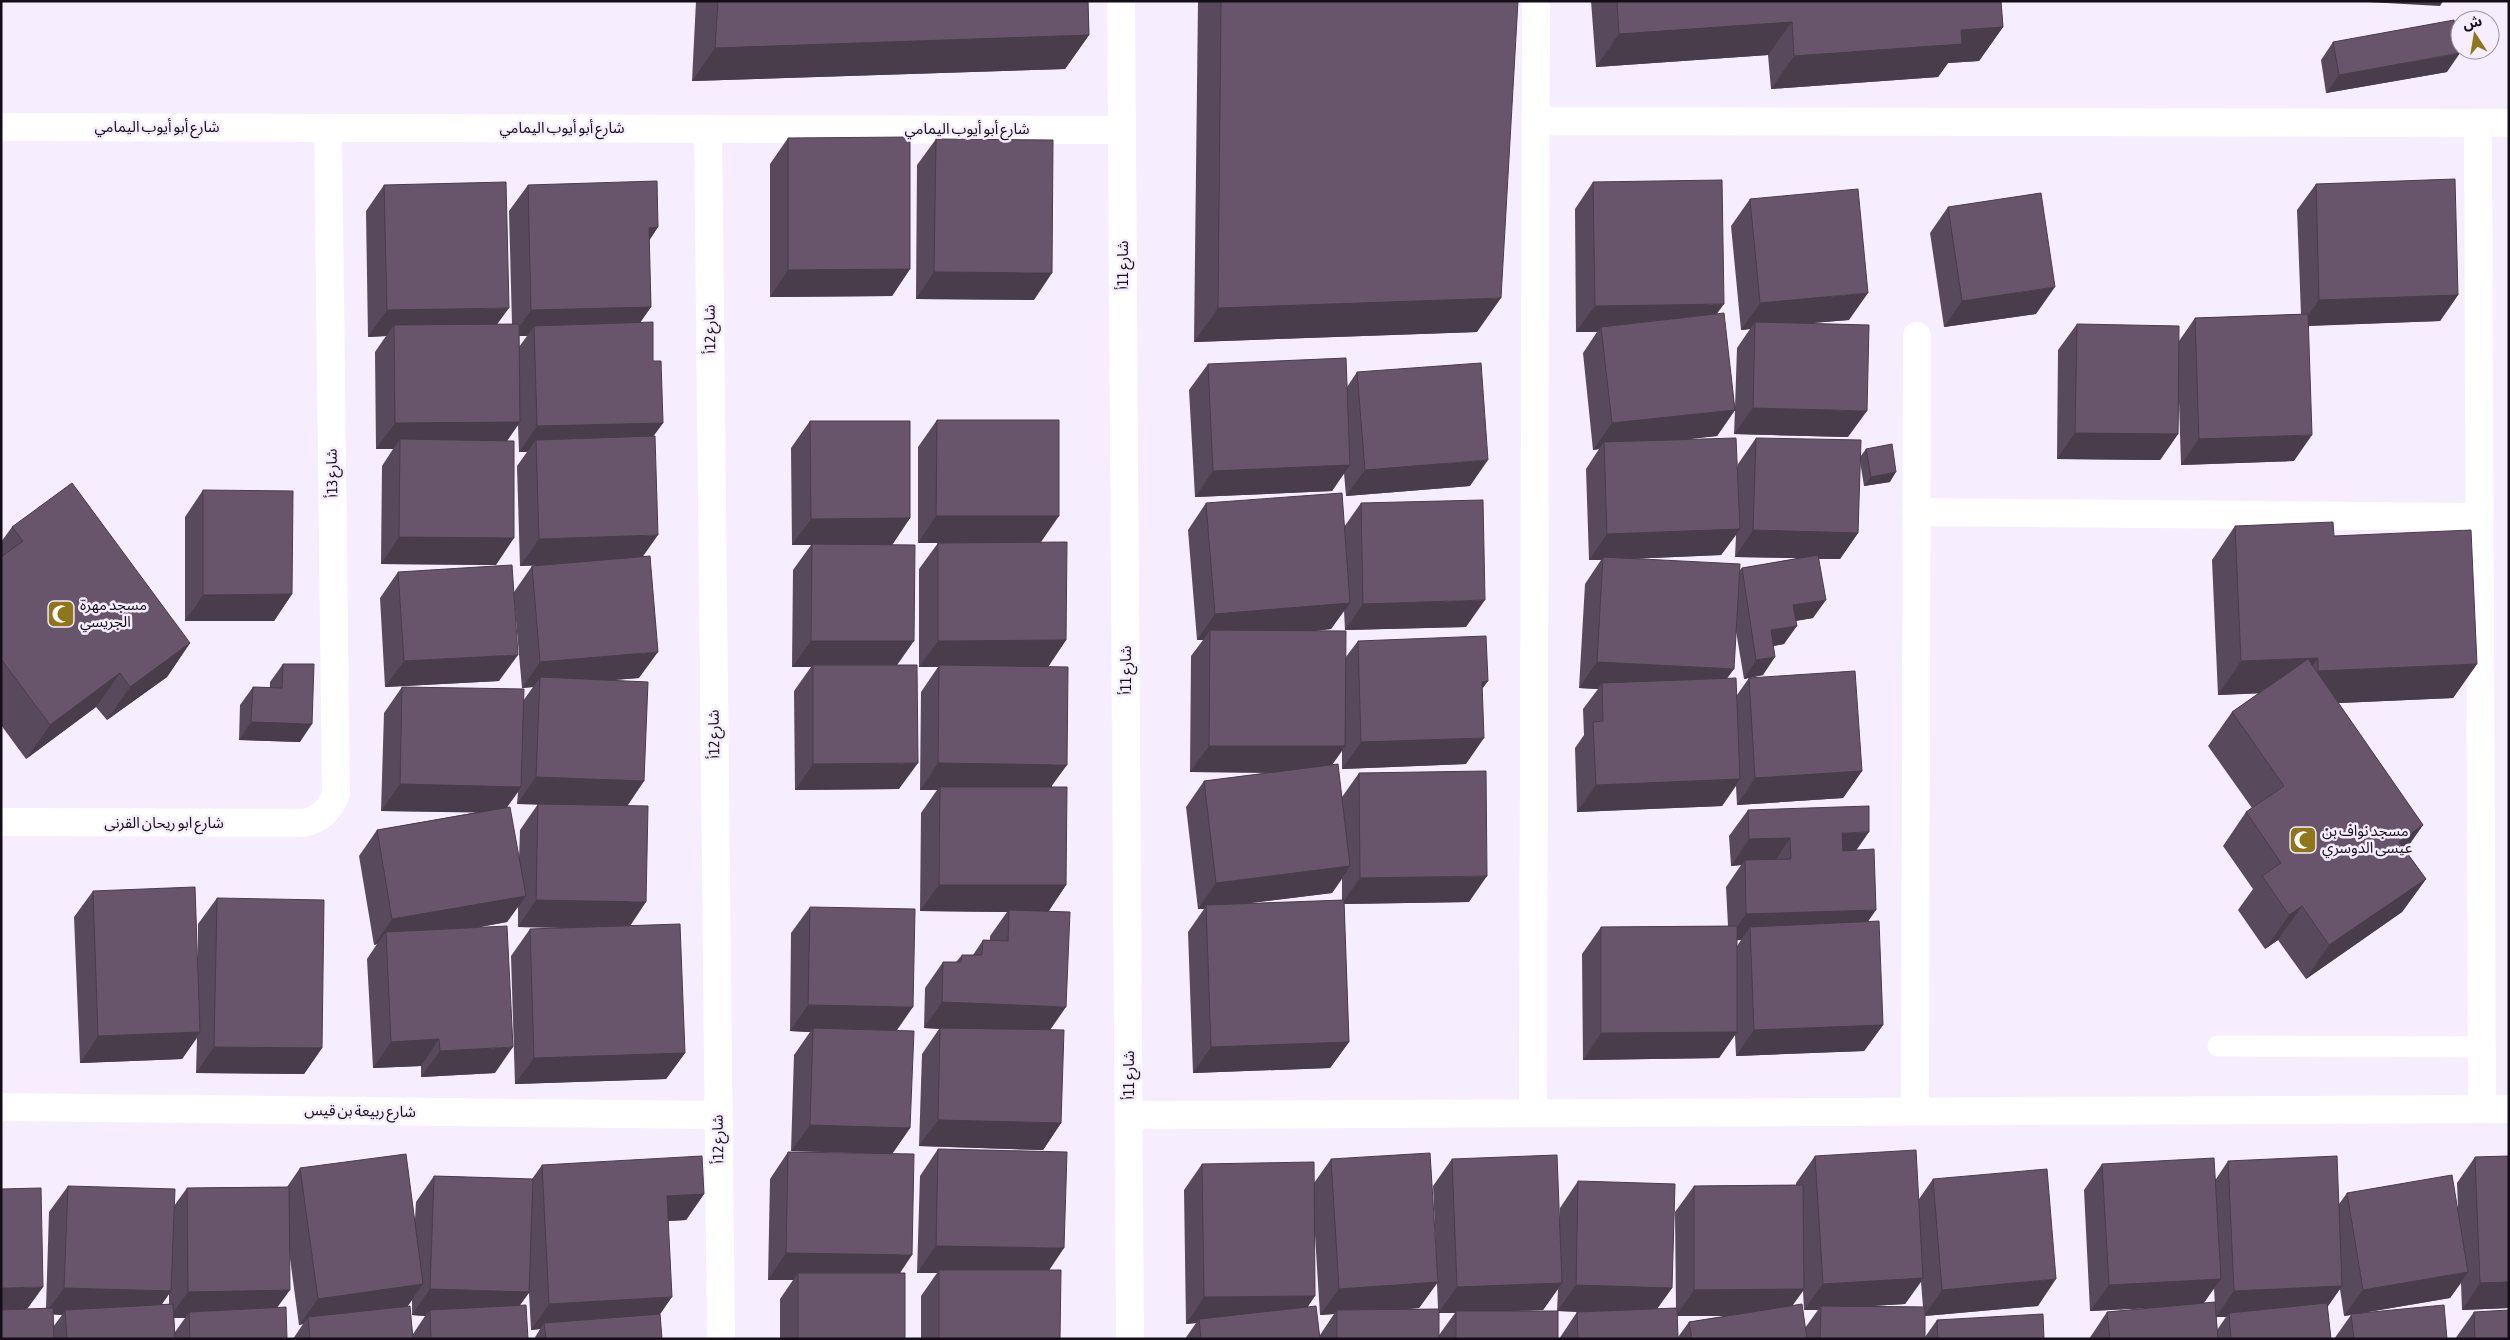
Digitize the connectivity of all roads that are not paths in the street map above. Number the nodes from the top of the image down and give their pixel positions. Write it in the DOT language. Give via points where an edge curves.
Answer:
graph roads {
  1 [pos="1121,1"];
  2 [pos="1536,1"];
  3 [pos="1536,121"];
  4 [pos="2478,123"];
  5 [pos="2509,123"];
  6 [pos="1,127"];
  7 [pos="328,128"];
  8 [pos="708,129"];
  9 [pos="1122,130"];
  10 [pos="1916,336"];
  11 [pos="1916,512"];
  12 [pos="2480,517"];
  13 [pos="324,814"];
  14 [pos="1,822"];
  15 [pos="2218,1046"];
  16 [pos="2482,1047"];
  17 [pos="1,1107"];
  18 [pos="2496,1109"];
  19 [pos="1915,1111"];
  20 [pos="1533,1114"];
  21 [pos="1129,1115"];
  22 [pos="718,1116"];
  23 [pos="722,1339"];
  24 [pos="1130,1339"];
  1 -- 9 [label="street, شارع 11أ"];
  2 -- 3 [label="street"];
  3 -- 4 [label="street"];
  3 -- 20 [label="street"];
  4 -- 5 [label="street"];
  4 -- 12 [label="street"];
  6 -- 7 [label="street, شارع أبو أيوب اليمامي"];
  7 -- 8 [label="street, شارع أبو أيوب اليمامي"];
  7 -- 13 [label="street, شارع 13أ" via="336,794"];
  8 -- 9 [label="street, شارع أبو أيوب اليمامي"];
  8 -- 22 [label="street, شارع 12أ"];
  9 -- 21 [label="street, شارع 11أ"];
  10 -- 11 [label="street"];
  11 -- 12 [label="street"];
  11 -- 19 [label="street"];
  12 -- 16 [label="street"];
  13 -- 14 [label="street, شارع ابو ريحان القرنى" via="303,823"];
  15 -- 16 [label="lane"];
  16 -- 18 [label="street"];
  17 -- 22 [label="street, شارع ربيعة بن قيس"];
  18 -- 19 [label="street"];
  19 -- 20 [label="street"];
  20 -- 21 [label="street"];
  21 -- 24 [label="street, شارع 11أ"];
  22 -- 23 [label="street, شارع 12أ"];
}
